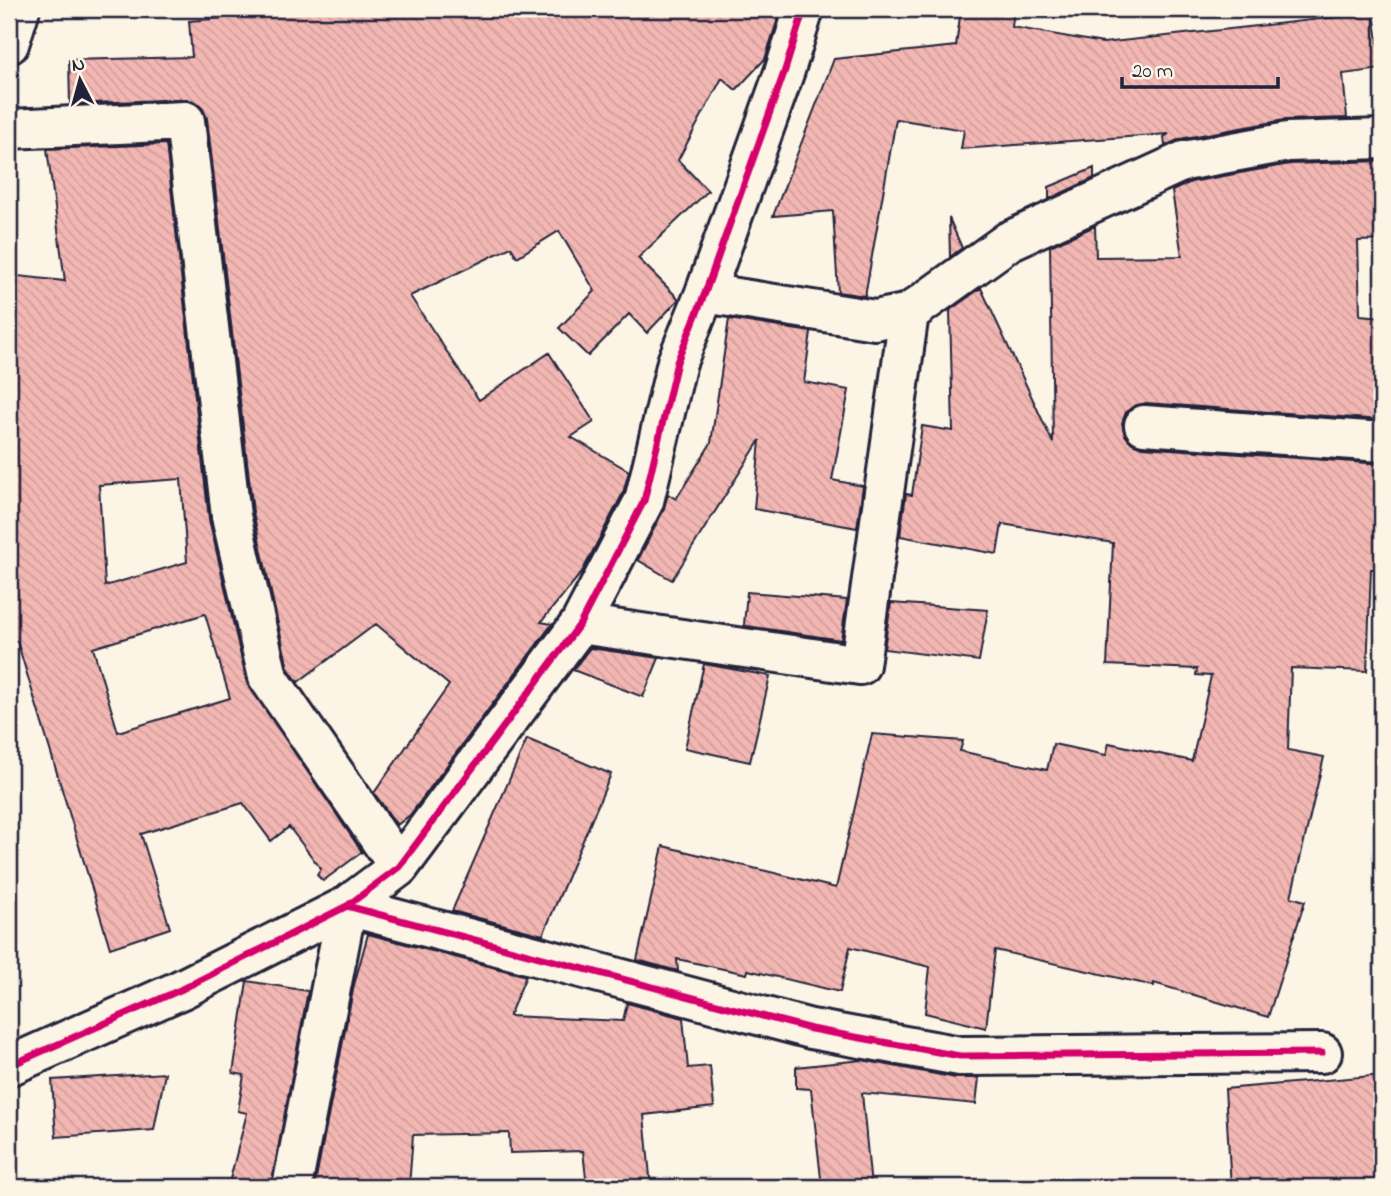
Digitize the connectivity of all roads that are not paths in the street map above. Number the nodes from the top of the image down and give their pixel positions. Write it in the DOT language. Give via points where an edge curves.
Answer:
graph roads {
  1 [pos="20,9"];
  2 [pos="804,9"];
  3 [pos="9,44"];
  4 [pos="9,128"];
  5 [pos="1382,139"];
  6 [pos="705,293"];
  7 [pos="909,313"];
  8 [pos="1144,425"];
  9 [pos="1382,442"];
  10 [pos="580,624"];
  11 [pos="399,867"];
  12 [pos="347,906"];
  13 [pos="1322,1053"];
  14 [pos="9,1066"];
  15 [pos="292,1187"];
  1 -- 3 [label="street"];
  2 -- 6 [label="street"];
  4 -- 11 [label="street" via="185,121 230,516 268,677"];
  5 -- 7 [label="street" via="1288,142 1184,161 1009,241"];
  6 -- 7 [label="street" via="875,320"];
  6 -- 10 [label="street" via="677,362 644,501"];
  7 -- 10 [label="street" via="860,665"];
  8 -- 9 [label="street"];
  10 -- 11 [label="street"];
  11 -- 12 [label="street"];
  12 -- 13 [label="street" via="811,1029 960,1056"];
  12 -- 14 [label="street" via="180,990"];
  12 -- 15 [label="street"];
}
